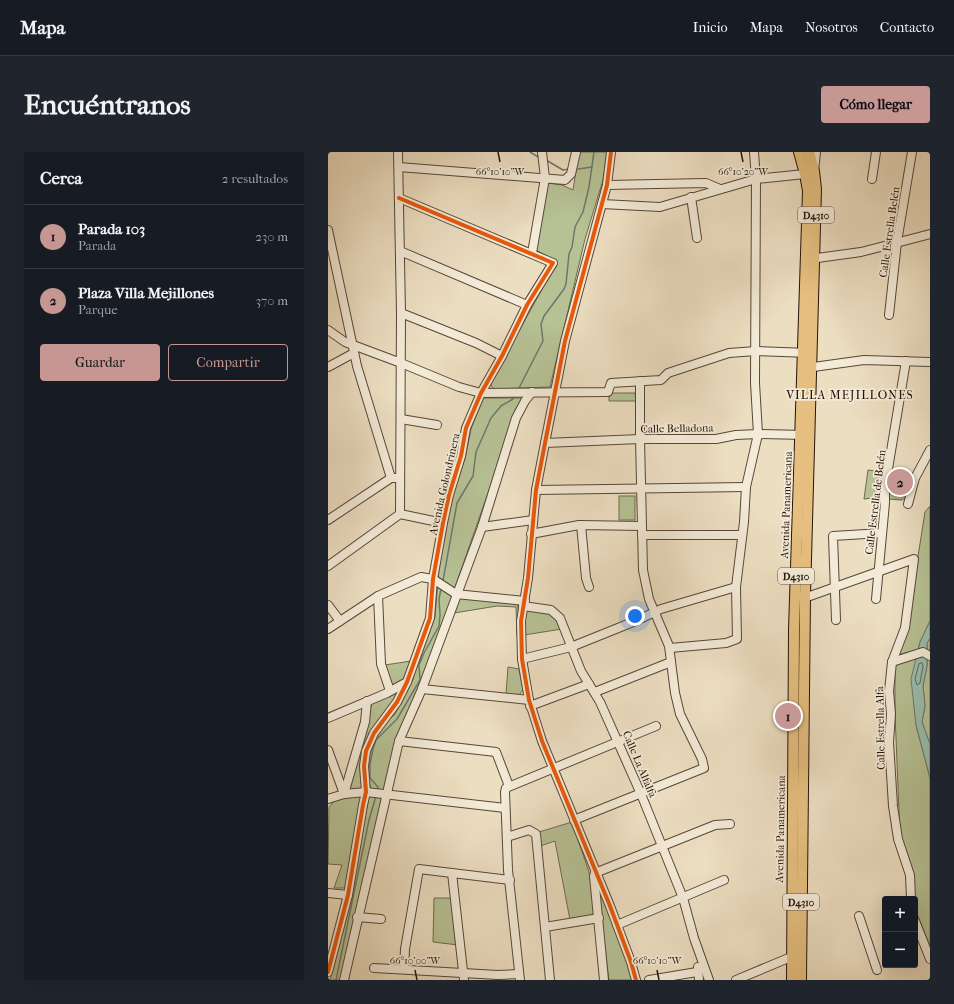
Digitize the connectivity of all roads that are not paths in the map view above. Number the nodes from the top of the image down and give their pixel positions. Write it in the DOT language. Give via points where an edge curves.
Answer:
graph roads {
  1 [pos="398,152"];
  2 [pos="542,152"];
  3 [pos="576,152"];
  4 [pos="611,152"];
  5 [pos="754,152"];
  6 [pos="799,152"];
  7 [pos="809,152"];
  8 [pos="816,152"];
  9 [pos="876,152"];
  10 [pos="912,152"];
  11 [pos="399,167"];
  12 [pos="810,173"];
  13 [pos="545,178"];
  14 [pos="756,179"];
  15 [pos="872,180"];
  16 [pos="607,185"];
  17 [pos="720,190"];
  18 [pos="691,197"];
  19 [pos="399,198"];
  20 [pos="602,204"];
  21 [pos="328,230"];
  22 [pos="930,234"];
  23 [pos="697,238"];
  24 [pos="897,242"];
  25 [pos="400,251"];
  26 [pos="532,253"];
  27 [pos="810,259"];
  28 [pos="527,305"];
  29 [pos="402,313"];
  30 [pos="889,315"];
  31 [pos="328,330"];
  32 [pos="354,349"];
  33 [pos="756,351"];
  34 [pos="808,353"];
  35 [pos="502,356"];
  36 [pos="906,361"];
  37 [pos="930,362"];
  38 [pos="401,363"];
  39 [pos="328,367"];
  40 [pos="808,368"];
  41 [pos="640,381"];
  42 [pos="532,392"];
  43 [pos="554,392"];
  44 [pos="481,394"];
  45 [pos="401,419"];
  46 [pos="437,425"];
  47 [pos="758,434"];
  48 [pos="805,435"];
  49 [pos="640,439"];
  50 [pos="545,443"];
  51 [pos="930,450"];
  52 [pos="391,478"];
  53 [pos="401,479"];
  54 [pos="746,487"];
  55 [pos="642,489"];
  56 [pos="536,490"];
  57 [pos="908,504"];
  58 [pos="400,514"];
  59 [pos="328,520"];
  60 [pos="533,520"];
  61 [pos="443,523"];
  62 [pos="581,525"];
  63 [pos="642,526"];
  64 [pos="482,527"];
  65 [pos="882,533"];
  66 [pos="531,534"];
  67 [pos="642,535"];
  68 [pos="742,535"];
  69 [pos="328,566"];
  70 [pos="877,572"];
  71 [pos="439,583"];
  72 [pos="589,586"];
  73 [pos="736,587"];
  74 [pos="835,587"];
  75 [pos="456,594"];
  76 [pos="378,596"];
  77 [pos="800,596"];
  78 [pos="876,599"];
  79 [pos="524,604"];
  80 [pos="328,605"];
  81 [pos="654,612"];
  82 [pos="836,620"];
  83 [pos="340,621"];
  84 [pos="328,629"];
  85 [pos="571,647"];
  86 [pos="670,648"];
  87 [pos="930,656"];
  88 [pos="522,659"];
  89 [pos="672,662"];
  90 [pos="892,662"];
  91 [pos="406,682"];
  92 [pos="589,684"];
  93 [pos="422,689"];
  94 [pos="390,691"];
  95 [pos="595,692"];
  96 [pos="367,701"];
  97 [pos="530,703"];
  98 [pos="328,718"];
  99 [pos="656,726"];
  100 [pos="399,741"];
  101 [pos="619,742"];
  102 [pos="328,750"];
  103 [pos="554,770"];
  104 [pos="509,786"];
  105 [pos="376,793"];
  106 [pos="344,794"];
  107 [pos="641,794"];
  108 [pos="328,799"];
  109 [pos="505,808"];
  110 [pos="574,820"];
  111 [pos="730,824"];
  112 [pos="507,837"];
  113 [pos="661,847"];
  114 [pos="452,873"];
  115 [pos="595,873"];
  116 [pos="510,880"];
  117 [pos="724,880"];
  118 [pos="328,893"];
  119 [pos="348,895"];
  120 [pos="911,896"];
  121 [pos="682,898"];
  122 [pos="859,916"];
  123 [pos="358,917"];
  124 [pos="599,918"];
  125 [pos="381,920"];
  126 [pos="617,925"];
  127 [pos="545,927"];
  128 [pos="918,929"];
  129 [pos="796,957"];
  130 [pos="930,959"];
  131 [pos="701,962"];
  132 [pos="374,968"];
  133 [pos="404,969"];
  134 [pos="877,970"];
  135 [pos="328,972"];
  136 [pos="464,976"];
  137 [pos="698,976"];
  138 [pos="520,977"];
  139 [pos="344,980"];
  140 [pos="550,980"];
  141 [pos="604,980"];
  142 [pos="636,980"];
  143 [pos="650,980"];
  144 [pos="709,980"];
  145 [pos="736,980"];
  146 [pos="792,980"];
  147 [pos="801,980"];
  1 -- 11 [label="street"];
  2 -- 13 [label="street"];
  3 -- 13 [label="street" via="571,174 565,180"];
  4 -- 16 [label="street"];
  5 -- 14 [label="street"];
  6 -- 12 [label="main road, Avenida Panamericana / D4310"];
  7 -- 12 [label="main road, Avenida Panamericana / D4310"];
  8 -- 12 [label="street"];
  9 -- 15 [label="street"];
  10 -- 24 [label="street, Calle Estrella Belén"];
  11 -- 13 [label="street"];
  11 -- 19 [label="street"];
  12 -- 14 [label="street"];
  12 -- 27 [label="main road, Avenida Panamericana / D4310" via="816,189"];
  13 -- 26 [label="street"];
  14 -- 17 [label="street"];
  14 -- 33 [label="street"];
  16 -- 17 [label="street" via="706,183"];
  16 -- 20 [label="street"];
  17 -- 18 [label="street"];
  18 -- 20 [label="street" via="660,207"];
  18 -- 23 [label="street"];
  19 -- 25 [label="street"];
  19 -- 26 [label="street" via="483,235"];
  20 -- 43 [label="street"];
  21 -- 32 [label="street"];
  22 -- 24 [label="street"];
  24 -- 27 [label="street" via="862,252"];
  24 -- 30 [label="street, Calle Estrella Belén"];
  25 -- 28 [label="street"];
  25 -- 29 [label="street"];
  26 -- 28 [label="street, Avenida Golondrinera" via="553,264"];
  27 -- 34 [label="main road, Avenida Panamericana / D4310"];
  28 -- 35 [label="street, Avenida Golondrinera"];
  29 -- 35 [label="street"];
  29 -- 38 [label="street"];
  31 -- 32 [label="street"];
  32 -- 38 [label="street"];
  32 -- 39 [label="street"];
  32 -- 52 [label="street"];
  33 -- 34 [label="street"];
  33 -- 41 [label="street" via="729,353 668,373 661,380"];
  33 -- 47 [label="street"];
  34 -- 40 [label="main road, Avenida Panamericana / D4310"];
  35 -- 44 [label="street, Avenida Golondrinera"];
  36 -- 37 [label="street"];
  36 -- 40 [label="street" via="864,360"];
  36 -- 65 [label="street, Calle Estrella de Belén" via="885,487 886,503"];
  38 -- 44 [label="street"];
  38 -- 45 [label="street"];
  40 -- 48 [label="main road, Avenida Panamericana / D4310"];
  41 -- 43 [label="street" via="611,383 608,392"];
  41 -- 49 [label="street"];
  42 -- 43 [label="street"];
  42 -- 44 [label="street"];
  42 -- 64 [label="street, Avenida Golondrinera" via="516,418"];
  43 -- 50 [label="street"];
  44 -- 61 [label="street, Avenida Golondrinera" via="466,428"];
  45 -- 46 [label="street"];
  45 -- 53 [label="street"];
  47 -- 48 [label="street, Calle Belladona"];
  47 -- 49 [label="street, Calle Belladona" via="716,439"];
  47 -- 54 [label="street"];
  48 -- 77 [label="main road, Avenida Panamericana / D4310"];
  49 -- 50 [label="street, Calle Belladona"];
  49 -- 55 [label="street"];
  50 -- 56 [label="street"];
  51 -- 57 [label="street" via="915,478"];
  52 -- 53 [label="street"];
  52 -- 59 [label="street"];
  53 -- 58 [label="street"];
  54 -- 55 [label="street"];
  54 -- 68 [label="street"];
  55 -- 56 [label="street"];
  55 -- 63 [label="street"];
  56 -- 60 [label="street"];
  58 -- 61 [label="street"];
  58 -- 69 [label="street"];
  60 -- 64 [label="street"];
  60 -- 66 [label="street"];
  61 -- 71 [label="street, Avenida Golondrinera"];
  62 -- 63 [label="street"];
  62 -- 66 [label="street"];
  62 -- 72 [label="street"];
  63 -- 67 [label="street"];
  64 -- 75 [label="street, Avenida Golondrinera"];
  65 -- 70 [label="street, Calle Estrella de Belén"];
  65 -- 74 [label="street" via="833,536"];
  66 -- 79 [label="street"];
  67 -- 68 [label="street"];
  67 -- 81 [label="street" via="643,570"];
  68 -- 73 [label="street"];
  70 -- 74 [label="street"];
  70 -- 78 [label="street, Calle Estrella de Belén"];
  70 -- 90 [label="street, Calle Estrella Alfa" via="914,559 905,628"];
  71 -- 75 [label="street"];
  71 -- 76 [label="street" via="421,577"];
  71 -- 91 [label="street, Avenida Golondrinera" via="430,618"];
  73 -- 81 [label="street"];
  73 -- 86 [label="street" via="736,639 726,643"];
  74 -- 77 [label="street"];
  74 -- 82 [label="street"];
  75 -- 79 [label="street"];
  75 -- 93 [label="street, Avenida Golondrinera"];
  76 -- 83 [label="street"];
  76 -- 94 [label="street" via="381,664"];
  77 -- 129 [label="main road, Avenida Panamericana / D4310"];
  79 -- 85 [label="street, Calle La Alfalfa" via="556,613"];
  79 -- 88 [label="street" via="521,620"];
  80 -- 83 [label="street"];
  81 -- 85 [label="street"];
  81 -- 86 [label="street"];
  83 -- 84 [label="street"];
  85 -- 88 [label="street"];
  85 -- 92 [label="street, Calle La Alfalfa"];
  86 -- 89 [label="street"];
  87 -- 90 [label="street" via="923,652"];
  88 -- 97 [label="street"];
  89 -- 95 [label="street"];
  89 -- 107 [label="street" via="680,714 704,768"];
  90 -- 120 [label="street, Calle Estrella Alfa" via="889,742 893,806 898,839 910,875"];
  91 -- 94 [label="street"];
  91 -- 105 [label="street, Avenida Golondrinera" via="397,702 374,733 366,751 364,766"];
  92 -- 95 [label="street, Calle La Alfalfa"];
  92 -- 97 [label="street"];
  93 -- 97 [label="street"];
  93 -- 100 [label="street, Avenida Golondrinera"];
  94 -- 96 [label="street"];
  95 -- 101 [label="street, Calle La Alfalfa"];
  96 -- 98 [label="street"];
  96 -- 106 [label="street" via="364,722"];
  97 -- 103 [label="street"];
  99 -- 101 [label="street"];
  100 -- 104 [label="street" via="496,752"];
  100 -- 105 [label="street, Avenida Golondrinera"];
  101 -- 103 [label="street"];
  101 -- 107 [label="street, Calle La Alfalfa"];
  102 -- 106 [label="street"];
  103 -- 104 [label="street"];
  103 -- 110 [label="street"];
  104 -- 109 [label="street" via="505,792"];
  105 -- 106 [label="street"];
  105 -- 109 [label="street"];
  105 -- 119 [label="street, Avenida Golondrinera" via="363,805"];
  105 -- 123 [label="street, Avenida Golondrinera"];
  106 -- 108 [label="street"];
  107 -- 110 [label="street"];
  107 -- 113 [label="street, Calle La Alfalfa"];
  109 -- 112 [label="street"];
  110 -- 115 [label="street"];
  111 -- 113 [label="street" via="715,825"];
  112 -- 116 [label="street"];
  112 -- 127 [label="street" via="529,830 536,834"];
  113 -- 115 [label="street"];
  113 -- 121 [label="street, Calle La Alfalfa"];
  114 -- 116 [label="street"];
  114 -- 133 [label="street" via="419,869 406,941"];
  114 -- 136 [label="street"];
  115 -- 124 [label="street" via="593,877"];
  115 -- 126 [label="street"];
  116 -- 138 [label="street"];
  117 -- 121 [label="street"];
  118 -- 119 [label="street"];
  119 -- 135 [label="street, Avenida Golondrinera"];
  121 -- 126 [label="street"];
  121 -- 131 [label="street, Calle La Alfalfa"];
  122 -- 134 [label="street"];
  123 -- 125 [label="street"];
  123 -- 139 [label="street, Avenida Golondrinera"];
  124 -- 127 [label="street"];
  124 -- 141 [label="street"];
  126 -- 142 [label="street"];
  127 -- 140 [label="street"];
  128 -- 130 [label="street"];
  129 -- 145 [label="street"];
  129 -- 146 [label="main road, Avenida Panamericana / D4310"];
  129 -- 147 [label="main road, Avenida Panamericana / D4310"];
  131 -- 137 [label="street"];
  131 -- 144 [label="street, Calle La Alfalfa"];
  132 -- 133 [label="street"];
  133 -- 136 [label="street"];
  136 -- 138 [label="street"];
  137 -- 143 [label="street"];
}
